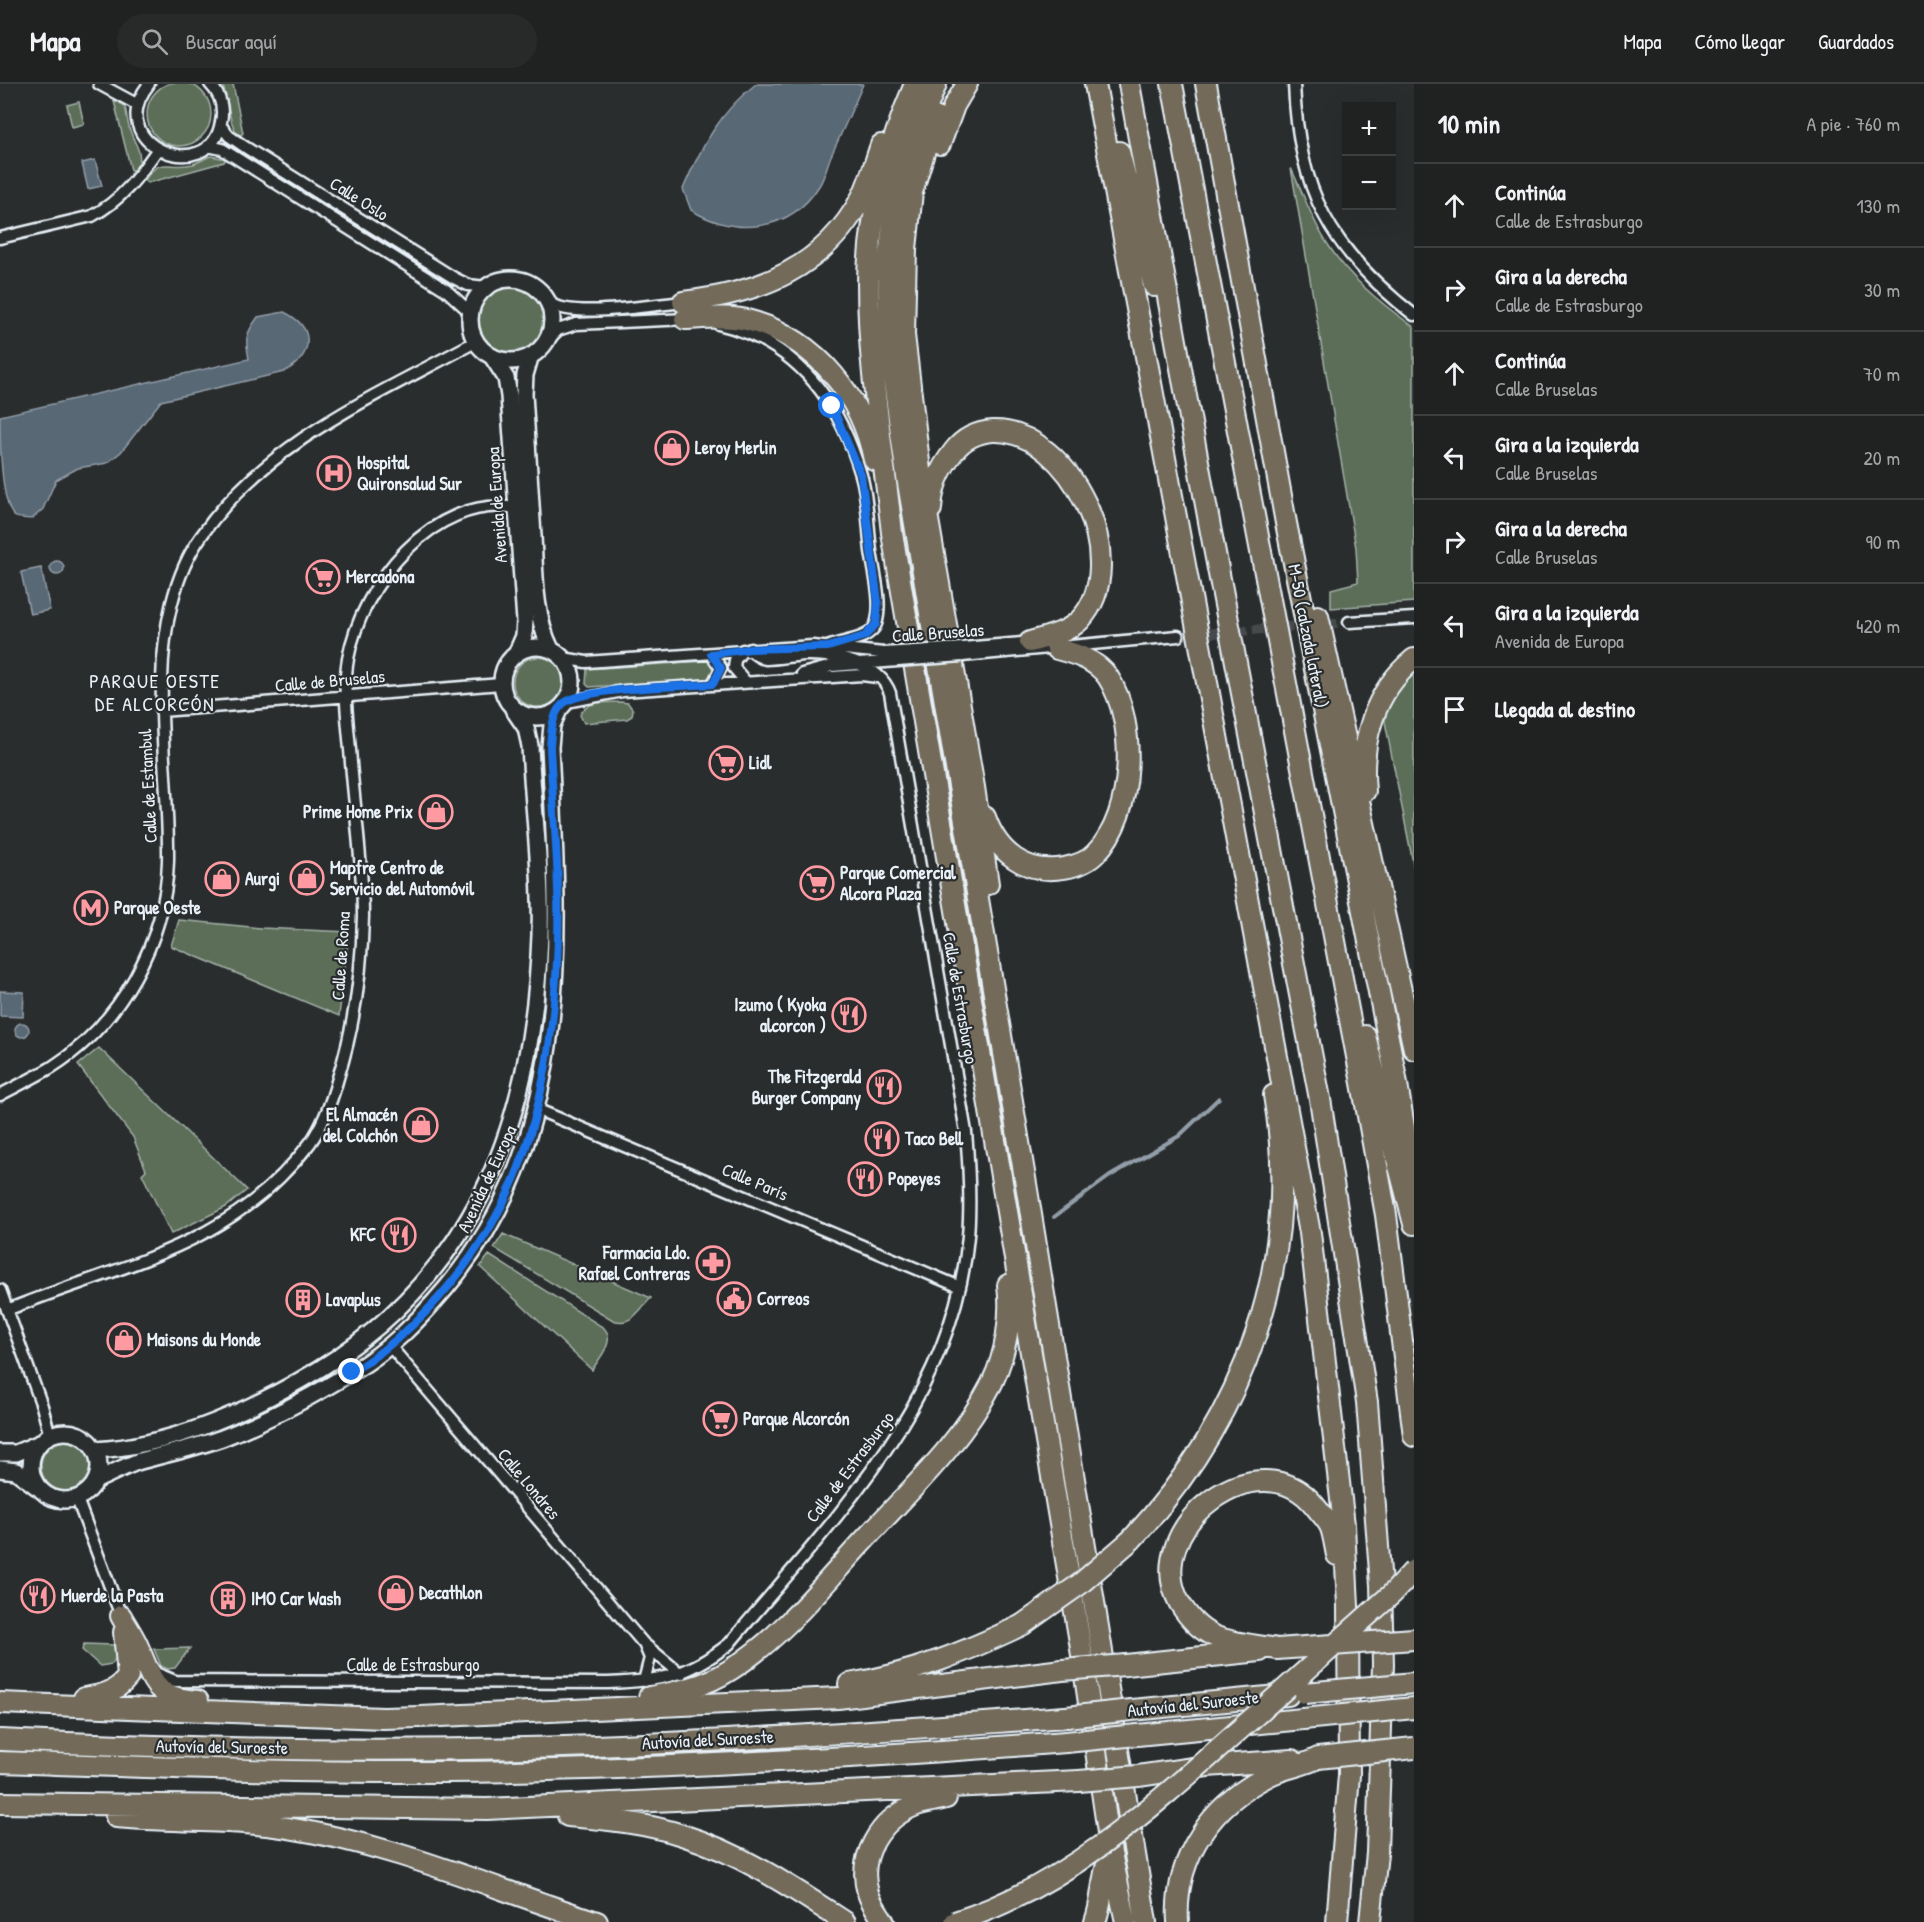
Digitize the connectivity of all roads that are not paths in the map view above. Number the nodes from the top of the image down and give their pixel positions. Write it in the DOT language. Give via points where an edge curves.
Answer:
graph roads {
  1 [pos="99,84"];
  2 [pos="149,84"];
  3 [pos="210,84"];
  4 [pos="905,84"];
  5 [pos="915,84"];
  6 [pos="936,84"];
  7 [pos="947,84"];
  8 [pos="967,84"];
  9 [pos="1095,84"];
  10 [pos="1101,84"];
  11 [pos="1129,84"];
  12 [pos="1172,84"];
  13 [pos="1206,84"];
  14 [pos="1294,84"];
  15 [pos="138,105"];
  16 [pos="221,126"];
  17 [pos="208,146"];
  18 [pos="157,150"];
  19 [pos="0,238"];
  20 [pos="906,249"];
  21 [pos="486,287"];
  22 [pos="1246,291"];
  23 [pos="549,303"];
  24 [pos="684,311"];
  25 [pos="470,312"];
  26 [pos="1414,315"];
  27 [pos="549,339"];
  28 [pos="476,342"];
  29 [pos="493,358"];
  30 [pos="530,358"];
  31 [pos="1185,389"];
  32 [pos="516,508"];
  33 [pos="930,530"];
  34 [pos="892,533"];
  35 [pos="1414,618"];
  36 [pos="1349,622"];
  37 [pos="1178,636"];
  38 [pos="1030,642"];
  39 [pos="1092,643"];
  40 [pos="828,647"];
  41 [pos="746,649"];
  42 [pos="1057,649"];
  43 [pos="517,652"];
  44 [pos="962,652"];
  45 [pos="557,653"];
  46 [pos="711,654"];
  47 [pos="884,657"];
  48 [pos="1414,659"];
  49 [pos="855,664"];
  50 [pos="877,677"];
  51 [pos="773,680"];
  52 [pos="745,681"];
  53 [pos="501,684"];
  54 [pos="713,684"];
  55 [pos="347,696"];
  56 [pos="563,706"];
  57 [pos="513,709"];
  58 [pos="161,711"];
  59 [pos="974,787"];
  60 [pos="1232,814"];
  61 [pos="1331,919"];
  62 [pos="1414,1048"];
  63 [pos="1396,1078"];
  64 [pos="0,1095"];
  65 [pos="986,1098"];
  66 [pos="536,1109"];
  67 [pos="1414,1148"];
  68 [pos="1414,1188"];
  69 [pos="1028,1190"];
  70 [pos="1414,1224"];
  71 [pos="960,1287"];
  72 [pos="0,1290"];
  73 [pos="7,1310"];
  74 [pos="390,1346"];
  75 [pos="1414,1436"];
  76 [pos="45,1439"];
  77 [pos="95,1450"];
  78 [pos="0,1453"];
  79 [pos="0,1469"];
  80 [pos="97,1480"];
  81 [pos="38,1488"];
  82 [pos="77,1499"];
  83 [pos="1414,1570"];
  84 [pos="1348,1606"];
  85 [pos="121,1616"];
  86 [pos="1414,1639"];
  87 [pos="643,1643"];
  88 [pos="139,1648"];
  89 [pos="1277,1649"];
  90 [pos="681,1674"];
  91 [pos="644,1681"];
  92 [pos="1414,1683"];
  93 [pos="760,1701"];
  94 [pos="0,1703"];
  95 [pos="34,1705"];
  96 [pos="1414,1708"];
  97 [pos="576,1712"];
  98 [pos="280,1713"];
  99 [pos="0,1740"];
  100 [pos="1414,1748"];
  101 [pos="1318,1758"];
  102 [pos="0,1762"];
  103 [pos="978,1788"];
  104 [pos="1348,1792"];
  105 [pos="0,1803"];
  106 [pos="27,1804"];
  107 [pos="487,1809"];
  108 [pos="1111,1853"];
  109 [pos="1118,1891"];
  110 [pos="597,1922"];
  111 [pos="845,1922"];
  112 [pos="884,1922"];
  113 [pos="954,1922"];
  114 [pos="1095,1922"];
  115 [pos="1117,1922"];
  116 [pos="1126,1922"];
  117 [pos="1146,1922"];
  118 [pos="1178,1922"];
  119 [pos="1328,1922"];
  120 [pos="1337,1922"];
  121 [pos="1370,1922"];
  1 -- 15 [label="street"];
  2 -- 15 [label="street"];
  3 -- 16 [label="street" via="220,99"];
  4 -- 24 [label="highway" via="862,197 837,234 803,265 766,285"];
  5 -- 34 [label="highway" via="877,203 868,281 871,348"];
  6 -- 69 [label="highway" via="911,147 896,208 888,266 890,346 909,489"];
  7 -- 20 [label="highway" via="912,192"];
  8 -- 20 [label="highway" via="954,106 920,196"];
  9 -- 60 [label="highway"];
  10 -- 31 [label="highway"];
  11 -- 31 [label="highway"];
  12 -- 61 [label="highway"];
  13 -- 22 [label="highway, M-50 (calzada lateral)"];
  14 -- 26 [label="street" via="1296,128 1314,195 1338,240 1370,279"];
  15 -- 18 [label="street" via="140,130"];
  16 -- 17 [label="street"];
  16 -- 21 [label="street, Calle Oslo" via="245,147 454,278"];
  17 -- 18 [label="street" via="183,156"];
  17 -- 25 [label="street, Calle Oslo" via="222,149 446,290"];
  18 -- 19 [label="street" via="128,190 100,212"];
  20 -- 33 [label="highway" via="904,335"];
  21 -- 23 [label="street" via="509,279 521,280 542,292"];
  21 -- 25 [label="street"];
  22 -- 62 [label="highway"];
  22 -- 63 [label="highway, M-50 (calzada lateral)" via="1286,523"];
  23 -- 24 [label="street" via="576,311"];
  23 -- 27 [label="street"];
  24 -- 27 [label="street" via="576,324 558,330"];
  24 -- 34 [label="highway" via="753,321 791,339 827,367 858,413 871,444 882,504"];
  24 -- 40 [label="street" via="741,330 779,349 811,376 832,406 861,475 878,602 876,624 870,633"];
  25 -- 28 [label="street"];
  27 -- 30 [label="street"];
  28 -- 29 [label="street"];
  28 -- 58 [label="street, Calle de Estambul" via="287,447 234,493 200,537 171,606 162,654"];
  29 -- 30 [label="street" via="512,362"];
  29 -- 32 [label="street, Avenida de Europa" via="506,378 509,396"];
  30 -- 45 [label="street, Avenida de Europa" via="524,394 540,620"];
  31 -- 121 [label="highway" via="1320,1099 1367,1402 1383,1664 1378,1841"];
  32 -- 43 [label="street, Avenida de Europa" via="525,621"];
  32 -- 55 [label="street, Calle de Roma" via="495,507 455,515 421,536 389,571 363,611 348,659"];
  33 -- 38 [label="highway" via="931,496 940,468 959,444 980,432 1011,431 1040,444 1066,470 1087,503 1098,545 1098,583 1078,622"];
  33 -- 59 [label="highway"];
  34 -- 65 [label="highway"];
  35 -- 36 [label="street"];
  37 -- 39 [label="street, Calle Bruselas"];
  38 -- 39 [label="street, Calle Bruselas"];
  38 -- 44 [label="street, Calle Bruselas"];
  39 -- 42 [label="street, Calle Bruselas"];
  40 -- 41 [label="street, Calle Bruselas"];
  40 -- 47 [label="street, Calle Bruselas"];
  41 -- 46 [label="street, Calle Bruselas"];
  41 -- 49 [label="street, Calle Bruselas" via="765,659 822,656"];
  41 -- 52 [label="street" via="735,660 734,668"];
  42 -- 44 [label="street, Calle Bruselas"];
  42 -- 59 [label="highway" via="1089,660 1107,676 1119,700 1127,733 1128,760 1123,797 1112,830 1096,854 1076,866 1033,868 1010,856 991,836"];
  43 -- 45 [label="street" via="539,646"];
  43 -- 53 [label="street" via="502,672"];
  44 -- 47 [label="street, Calle Bruselas, bridge"];
  45 -- 46 [label="street, Calle Bruselas" via="586,662"];
  45 -- 56 [label="street" via="572,674"];
  46 -- 54 [label="street" via="721,668"];
  47 -- 49 [label="street, Calle Bruselas"];
  48 -- 62 [label="highway" via="1400,670 1374,714 1366,738 1363,769 1366,807 1410,1012"];
  49 -- 50 [label="street, Calle de Estrasburgo"];
  49 -- 51 [label="street, Calle Bruselas"];
  50 -- 51 [label="street, Calle Bruselas"];
  50 -- 71 [label="street, Calle de Estrasburgo" via="889,689 896,721 966,1132 968,1238"];
  51 -- 52 [label="street, Calle Bruselas"];
  52 -- 54 [label="street, Calle Bruselas"];
  53 -- 55 [label="street, Calle de Bruselas"];
  53 -- 57 [label="street"];
  54 -- 56 [label="street, Calle Bruselas" via="603,693"];
  55 -- 58 [label="street, Calle de Bruselas"];
  55 -- 73 [label="street, Calle de Roma" via="363,915 359,966 350,1040 332,1100 311,1142 251,1206 223,1224 142,1262"];
  56 -- 57 [label="street" via="548,716 536,717"];
  56 -- 66 [label="street, Avenida de Europa" via="552,725 550,747 558,904 556,971 551,1032"];
  57 -- 77 [label="street, Avenida de Europa" via="526,728 530,746 540,912 536,982 510,1129 489,1182 463,1231 412,1297 358,1343 316,1372 220,1420 129,1448"];
  58 -- 64 [label="street, Calle de Estambul" via="168,862 156,935 128,989 92,1034 54,1066"];
  59 -- 69 [label="highway"];
  60 -- 84 [label="highway" via="1310,1233 1342,1502"];
  60 -- 93 [label="highway, bridge" via="1235,875 1275,1101 1280,1173 1278,1233 1267,1299 1248,1360 1224,1413 1195,1462 1131,1540 1080,1584 1022,1625 926,1665 866,1682"];
  61 -- 70 [label="highway" via="1353,980"];
  61 -- 75 [label="highway" via="1386,1215"];
  63 -- 67 [label="highway"];
  63 -- 68 [label="highway, M-50 (calzada lateral)"];
  65 -- 97 [label="highway" via="988,1153 1009,1288 1009,1319 993,1380 969,1421 796,1614 753,1654 708,1682 678,1692"];
  65 -- 108 [label="highway" via="1080,1642"];
  66 -- 71 [label="street, Calle París"];
  66 -- 74 [label="street, Avenida de Europa" via="518,1168 480,1242 426,1311"];
  69 -- 117 [label="highway"];
  71 -- 90 [label="street, Calle de Estrasburgo" via="933,1368 893,1442 729,1644"];
  72 -- 73 [label="street"];
  73 -- 76 [label="street" via="42,1406"];
  74 -- 80 [label="street, Avenida de Europa" via="338,1380 255,1424 188,1449 134,1463"];
  74 -- 87 [label="street, Calle Londres"];
  76 -- 77 [label="street" via="70,1432 89,1441"];
  76 -- 78 [label="street" via="16,1453"];
  76 -- 81 [label="street" via="31,1460"];
  77 -- 80 [label="street" via="100,1464"];
  79 -- 81 [label="street" via="16,1471"];
  80 -- 82 [label="street"];
  81 -- 82 [label="street" via="56,1500"];
  82 -- 85 [label="street"];
  83 -- 113 [label="highway, bridge" via="1393,1593 1115,1838 1056,1876"];
  84 -- 89 [label="highway" via="1330,1526 1308,1498 1278,1482 1252,1481 1220,1492 1194,1515 1179,1538 1172,1557 1176,1594 1191,1620 1216,1637"];
  84 -- 104 [label="highway"];
  85 -- 88 [label="highway"];
  85 -- 95 [label="highway" via="128,1677 120,1688 108,1694"];
  86 -- 89 [label="highway, bridge"];
  87 -- 90 [label="street, Calle Londres"];
  87 -- 91 [label="street" via="650,1659"];
  88 -- 91 [label="street, Calle de Estrasburgo" via="156,1673 175,1680"];
  88 -- 98 [label="highway" via="149,1677 173,1697 236,1703"];
  89 -- 93 [label="highway, bridge" via="838,1698"];
  90 -- 91 [label="street, Calle de Estrasburgo"];
  92 -- 99 [label="highway, Autovía del Suroeste, bridge" via="1066,1717 685,1743 235,1748"];
  93 -- 97 [label="highway"];
  94 -- 95 [label="highway"];
  95 -- 98 [label="highway"];
  96 -- 102 [label="highway, Autovía del Suroeste, bridge" via="1066,1742 784,1761 535,1770 259,1770"];
  97 -- 98 [label="highway" via="383,1718"];
  100 -- 101 [label="highway, bridge"];
  101 -- 103 [label="highway, bridge"];
  101 -- 118 [label="highway" via="1273,1773 1252,1785 1207,1823 1182,1876"];
  103 -- 107 [label="highway"];
  103 -- 112 [label="highway" via="915,1805 883,1827 865,1865 868,1894"];
  104 -- 119 [label="highway" via="1337,1834"];
  104 -- 120 [label="highway"];
  105 -- 106 [label="highway"];
  106 -- 107 [label="highway"];
  106 -- 110 [label="highway" via="117,1818 286,1828 352,1840 438,1865"];
  107 -- 111 [label="highway" via="616,1820 682,1835 774,1876"];
  108 -- 109 [label="highway"];
  108 -- 114 [label="highway" via="1103,1874 1101,1906"];
  109 -- 115 [label="highway"];
  109 -- 116 [label="highway"];
}
